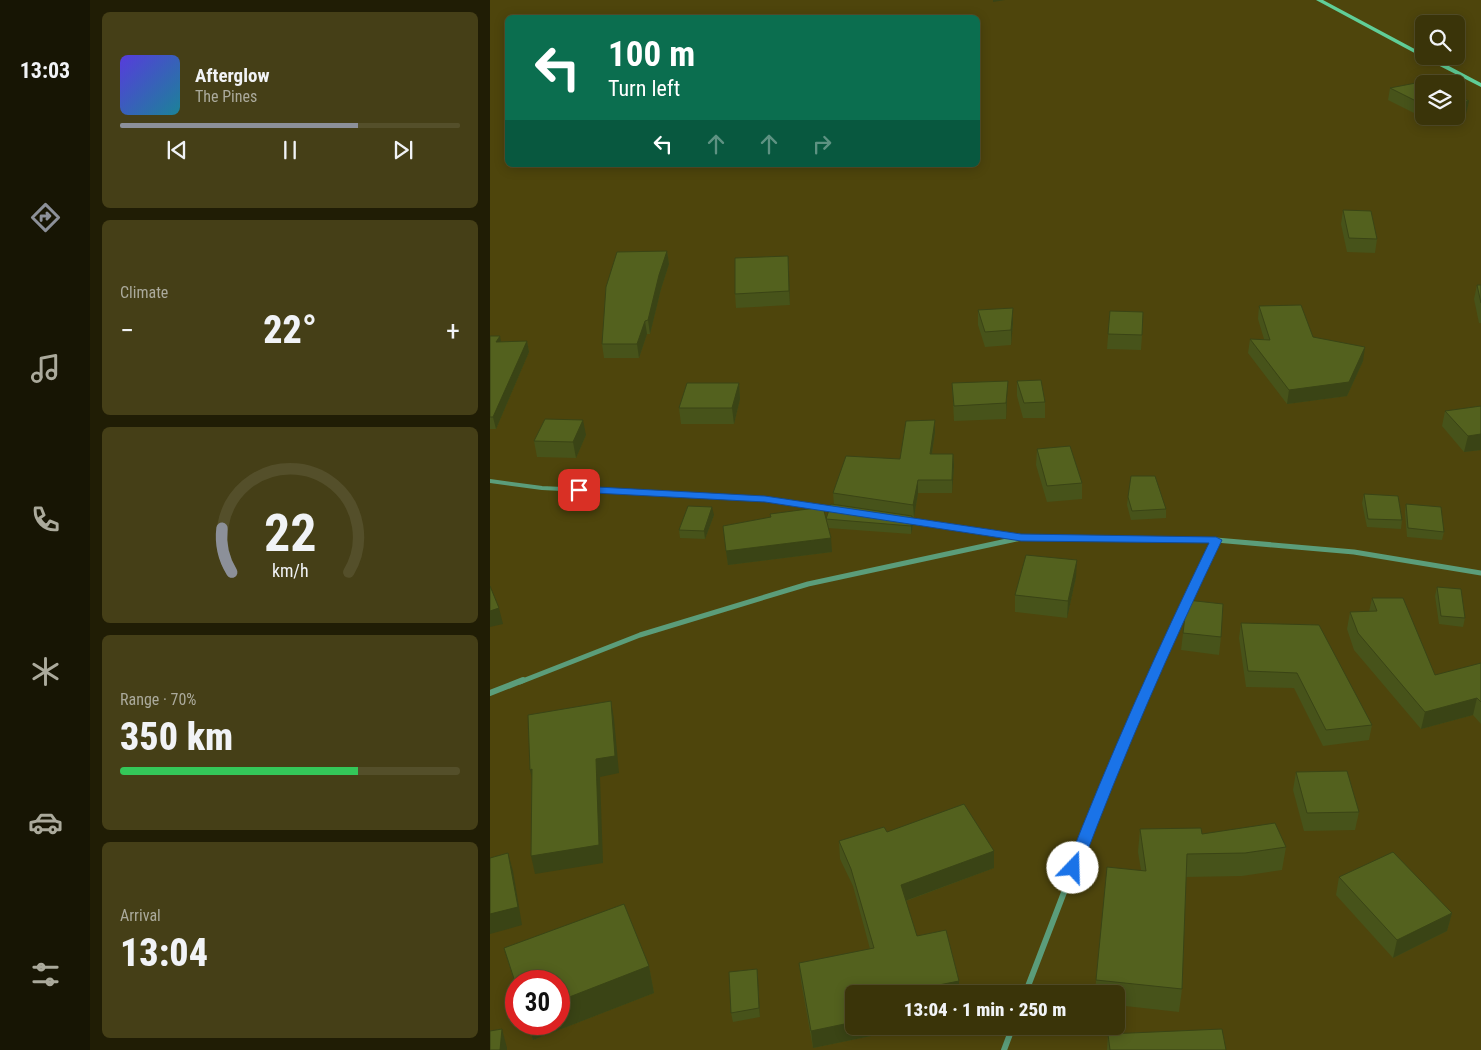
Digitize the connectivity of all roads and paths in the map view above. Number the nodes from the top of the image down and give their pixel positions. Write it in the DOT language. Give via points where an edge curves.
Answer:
graph roads {
  1 [pos="1319,0"];
  2 [pos="1415,51"];
  3 [pos="1442,65"];
  4 [pos="1481,85"];
  5 [pos="490,482"];
  6 [pos="834,510"];
  7 [pos="903,520"];
  8 [pos="1021,538"];
  9 [pos="1216,540"];
  10 [pos="1481,573"];
  11 [pos="490,693"];
  12 [pos="1028,985"];
  13 [pos="1010,1035"];
  14 [pos="1004,1050"];
  1 -- 2 [label="street"];
  3 -- 4 [label="street"];
  5 -- 6 [label="lane" via="542,488 765,499"];
  7 -- 8 [label="lane"];
  8 -- 9 [label="street"];
  8 -- 11 [label="street" via="808,584 640,635"];
  9 -- 10 [label="street" via="1354,552"];
  9 -- 12 [label="street" via="1164,648 1101,796"];
  13 -- 14 [label="street"];
}
